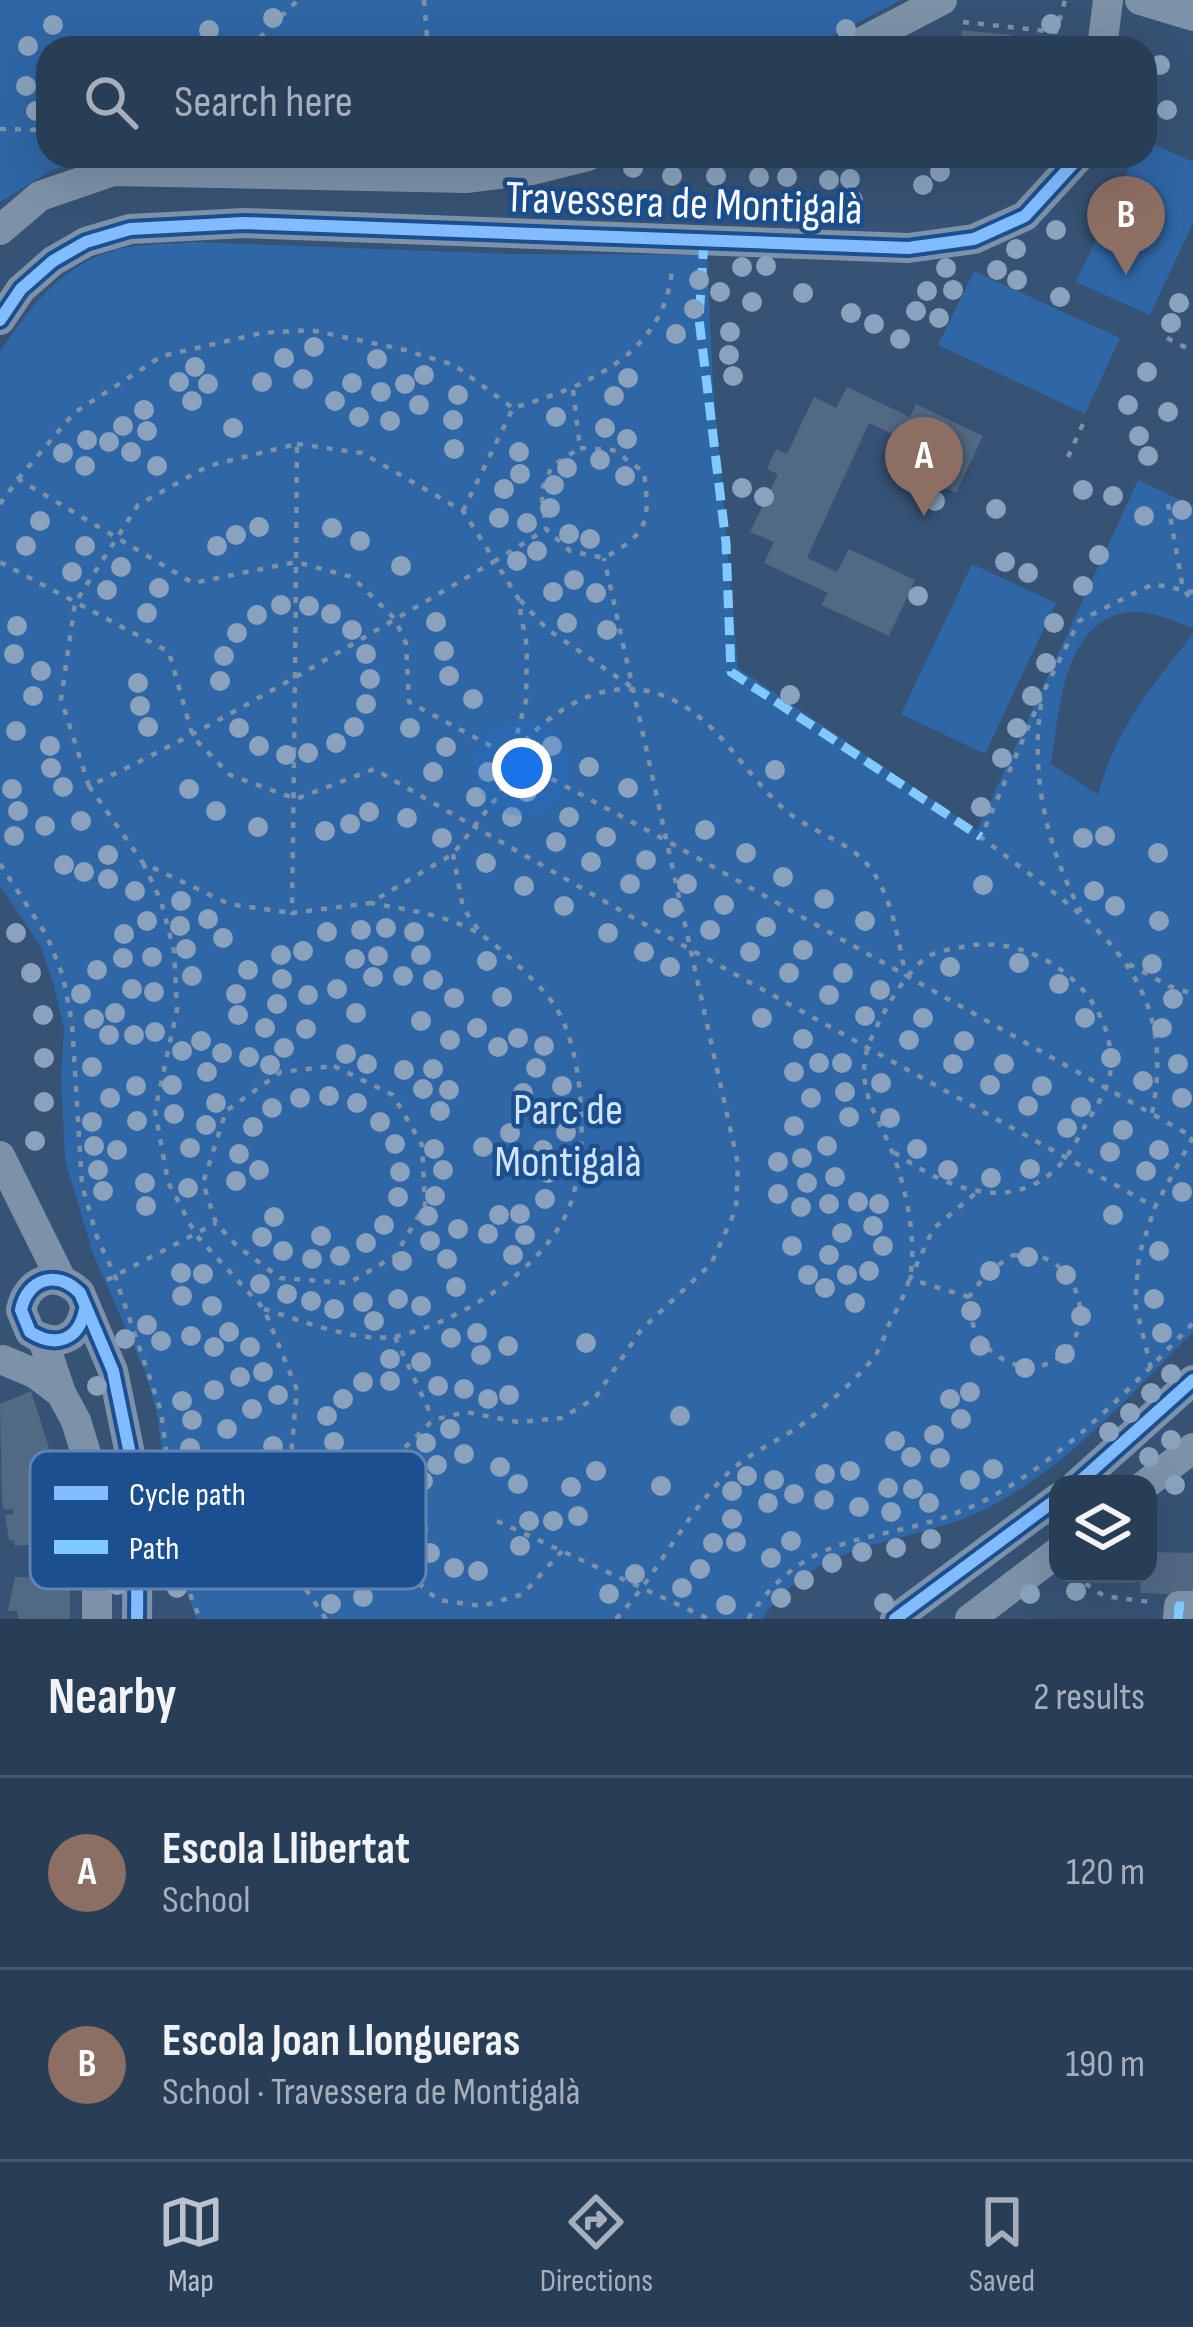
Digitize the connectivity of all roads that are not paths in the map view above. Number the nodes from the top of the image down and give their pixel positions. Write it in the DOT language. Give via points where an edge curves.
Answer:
graph roads {
  1 [pos="1108,0"];
  2 [pos="1140,0"];
  3 [pos="951,11"];
  4 [pos="1193,16"];
  5 [pos="883,36"];
  6 [pos="1104,36"];
  7 [pos="540,168"];
  8 [pos="1069,168"];
  9 [pos="0,230"];
  10 [pos="0,320"];
  11 [pos="0,1156"];
  12 [pos="75,1294"];
  13 [pos="18,1311"];
  14 [pos="1,1361"];
  15 [pos="1193,1380"];
  16 [pos="61,1393"];
  17 [pos="1193,1448"];
  18 [pos="85,1451"];
  19 [pos="129,1451"];
  20 [pos="1087,1475"];
  21 [pos="1157,1476"];
  22 [pos="1049,1505"];
  23 [pos="1049,1559"];
  24 [pos="947,1580"];
  25 [pos="97,1589"];
  26 [pos="137,1589"];
  27 [pos="97,1619"];
  28 [pos="137,1619"];
  29 [pos="895,1619"];
  30 [pos="930,1619"];
  31 [pos="970,1619"];
  1 -- 6 [label="street"];
  2 -- 4 [label="street"];
  3 -- 5 [label="street"];
  7 -- 9 [label="street, Travessera de Montigalà" via="466,178 113,171 40,196"];
  8 -- 10 [label="street, Travessera de Montigalà" via="1025,216 974,239 908,248 244,223 130,229 53,261"];
  11 -- 12 [label="street"];
  12 -- 13 [label="street" via="38,1282"];
  12 -- 13 [label="street" via="83,1320 70,1336"];
  12 -- 19 [label="street" via="113,1371"];
  13 -- 14 [label="street"];
  13 -- 16 [label="street"];
  14 -- 16 [label="street"];
  15 -- 20 [label="street"];
  16 -- 18 [label="street"];
  17 -- 21 [label="street"];
  22 -- 24 [label="street"];
  23 -- 31 [label="street"];
  24 -- 29 [label="street"];
  24 -- 30 [label="street"];
  25 -- 27 [label="street"];
  26 -- 28 [label="street"];
}
